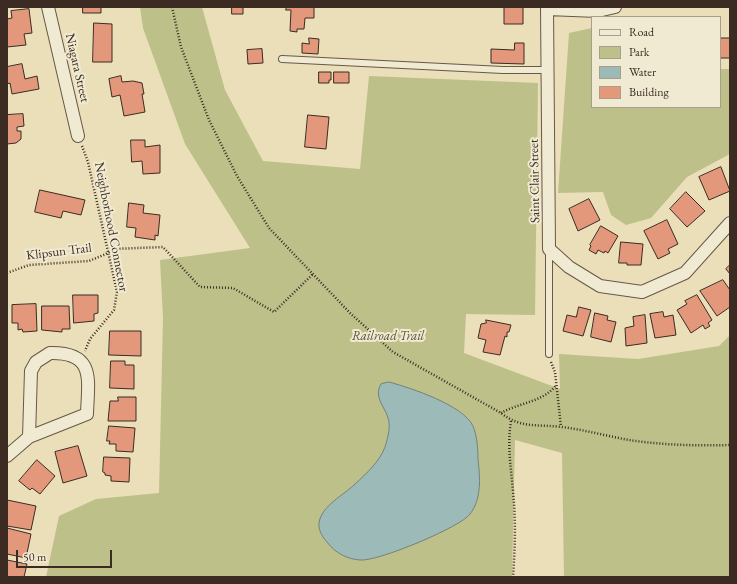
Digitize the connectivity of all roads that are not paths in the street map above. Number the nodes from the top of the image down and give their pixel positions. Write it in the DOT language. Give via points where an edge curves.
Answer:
graph roads {
  1 [pos="48,7"];
  2 [pos="616,7"];
  3 [pos="547,8"];
  4 [pos="282,59"];
  5 [pos="548,70"];
  6 [pos="78,136"];
  7 [pos="730,223"];
  8 [pos="549,249"];
  9 [pos="549,354"];
  10 [pos="29,437"];
  11 [pos="7,456"];
  1 -- 6 [label="street, Niagara Street"];
  2 -- 3 [label="street" via="598,11"];
  3 -- 5 [label="street, Saint Clair Street"];
  4 -- 5 [label="lane"];
  5 -- 8 [label="street, Saint Clair Street"];
  7 -- 8 [label="street" via="685,273 642,292 600,286 569,267"];
  8 -- 9 [label="lane, Saint Clair Street"];
  10 -- 10 [label="street" via="29,379 36,362 50,354 65,353 80,360 86,368 88,377 87,414"];
  10 -- 11 [label="street"];
}
